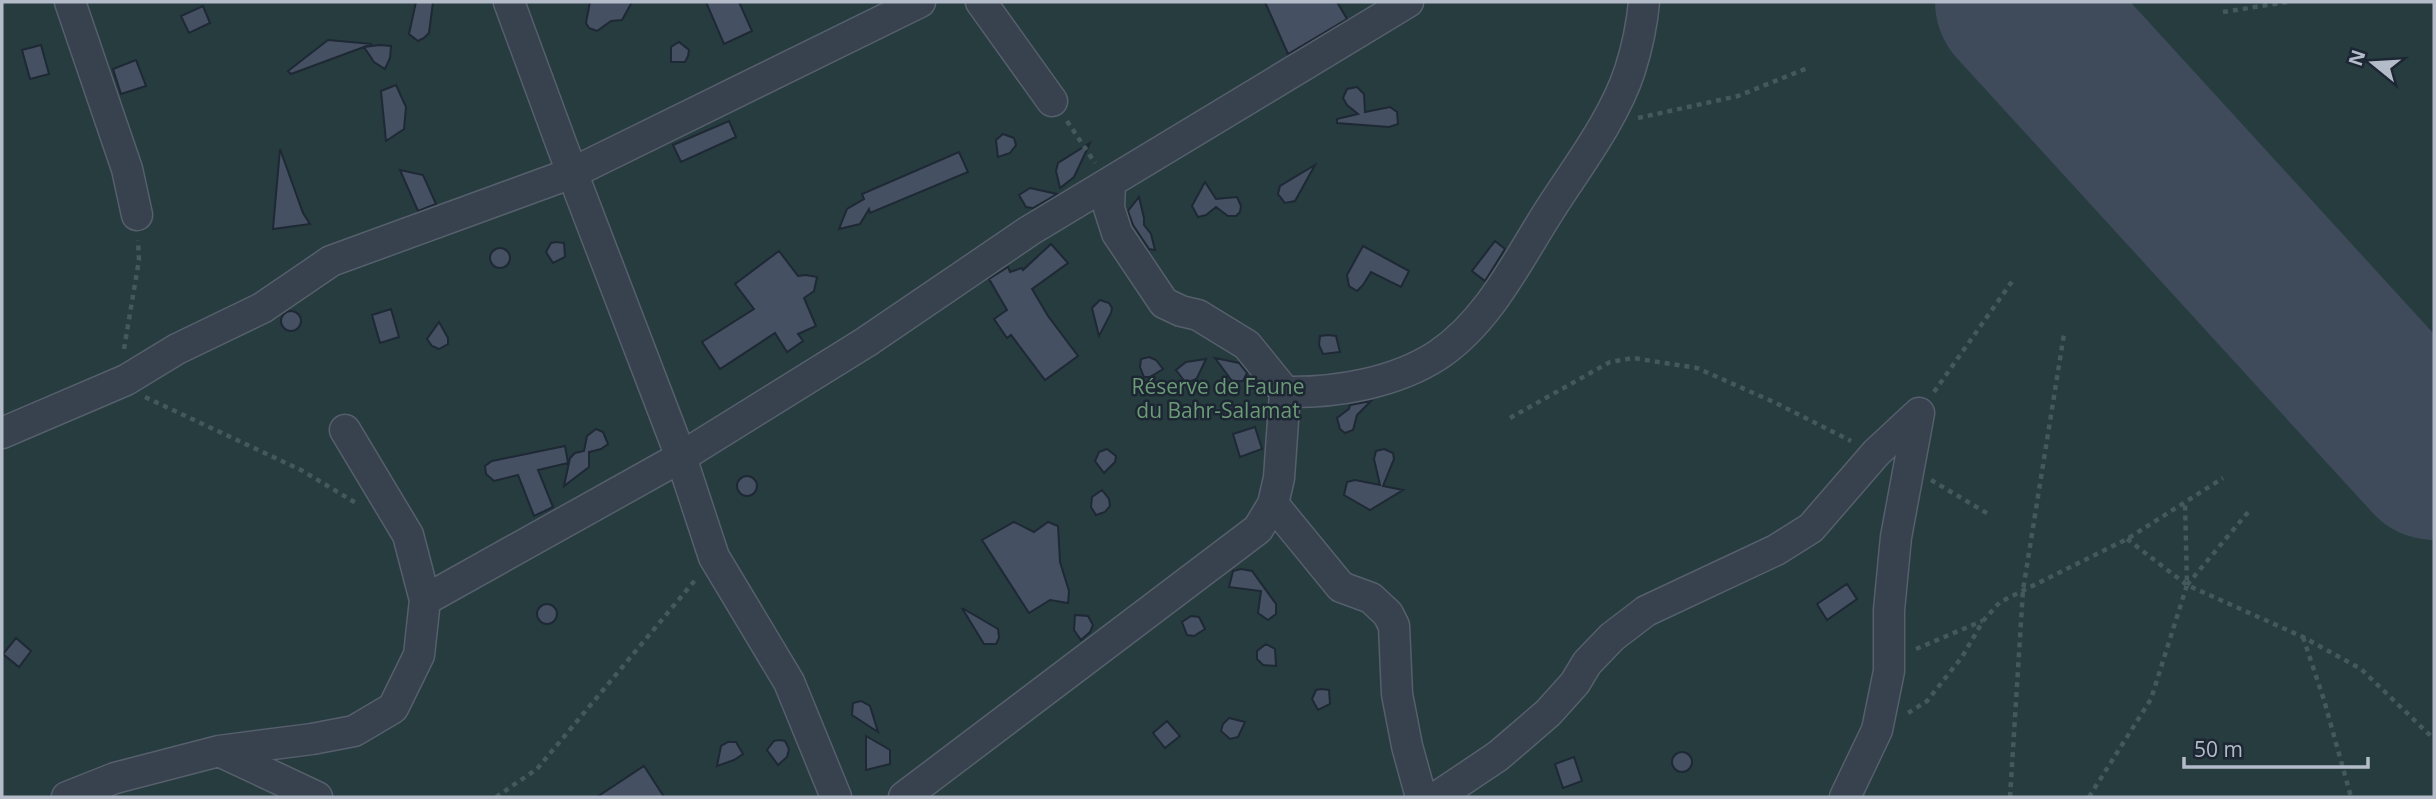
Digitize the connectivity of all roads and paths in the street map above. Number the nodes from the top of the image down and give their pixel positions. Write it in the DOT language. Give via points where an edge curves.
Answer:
graph roads {
  1 [pos="70,2"];
  2 [pos="509,2"];
  3 [pos="920,2"];
  4 [pos="981,2"];
  5 [pos="1408,2"];
  6 [pos="1644,2"];
  7 [pos="2287,2"];
  8 [pos="2223,12"];
  9 [pos="1810,67"];
  10 [pos="1052,101"];
  11 [pos="1603,127"];
  12 [pos="572,173"];
  13 [pos="1110,184"];
  14 [pos="137,215"];
  15 [pos="2013,280"];
  16 [pos="2064,334"];
  17 [pos="126,380"];
  18 [pos="1286,392"];
  19 [pos="1919,413"];
  20 [pos="1510,418"];
  21 [pos="345,430"];
  22 [pos="2,433"];
  23 [pos="1876,453"];
  24 [pos="681,457"];
  25 [pos="1908,466"];
  26 [pos="2222,478"];
  27 [pos="2185,502"];
  28 [pos="1273,504"];
  29 [pos="360,506"];
  30 [pos="2249,511"];
  31 [pos="1990,515"];
  32 [pos="2127,539"];
  33 [pos="714,557"];
  34 [pos="2187,584"];
  35 [pos="2023,590"];
  36 [pos="425,600"];
  37 [pos="1983,621"];
  38 [pos="2303,636"];
  39 [pos="1889,671"];
  40 [pos="1877,730"];
  41 [pos="2434,739"];
  42 [pos="219,751"];
  43 [pos="2090,795"];
  44 [pos="66,797"];
  45 [pos="317,797"];
  46 [pos="496,797"];
  47 [pos="836,797"];
  48 [pos="905,797"];
  49 [pos="1421,797"];
  50 [pos="1437,797"];
  51 [pos="1845,797"];
  52 [pos="2010,797"];
  53 [pos="2082,797"];
  54 [pos="2351,797"];
  1 -- 14 [label="street" via="127,169"];
  2 -- 12 [label="street"];
  3 -- 12 [label="street"];
  4 -- 10 [label="street"];
  5 -- 13 [label="street"];
  6 -- 11 [label="street" via="1630,71"];
  7 -- 8 [label="path"];
  9 -- 11 [label="path" via="1738,96"];
  10 -- 13 [label="path"];
  11 -- 18 [label="street" via="1494,299 1456,342 1379,382 1311,393"];
  12 -- 17 [label="street" via="331,261 262,308 177,349"];
  12 -- 24 [label="street"];
  13 -- 18 [label="street" via="1117,233 1164,303 1198,314 1247,345"];
  13 -- 24 [label="street"];
  14 -- 17 [label="path" via="139,260 123,355"];
  15 -- 19 [label="path"];
  16 -- 35 [label="path"];
  17 -- 22 [label="street"];
  17 -- 29 [label="path" via="141,395 301,470"];
  18 -- 28 [label="street"];
  19 -- 23 [label="street"];
  19 -- 25 [label="street"];
  20 -- 23 [label="path" via="1610,362 1633,358 1697,368"];
  21 -- 36 [label="street" via="408,535"];
  23 -- 50 [label="street" via="1811,528 1776,550 1646,611 1587,663 1548,713 1498,756"];
  24 -- 33 [label="street"];
  24 -- 36 [label="street"];
  25 -- 31 [label="path"];
  25 -- 39 [label="street" via="1889,610"];
  26 -- 27 [label="path"];
  27 -- 32 [label="path"];
  27 -- 34 [label="path"];
  28 -- 48 [label="street" via="1258,529"];
  28 -- 49 [label="street" via="1341,587 1371,598 1388,614 1394,626 1397,694"];
  30 -- 34 [label="path"];
  32 -- 34 [label="path"];
  32 -- 35 [label="path"];
  33 -- 46 [label="path" via="537,769"];
  33 -- 47 [label="street" via="789,682"];
  34 -- 38 [label="path"];
  34 -- 43 [label="path" via="2151,699"];
  35 -- 37 [label="path" via="2000,602"];
  35 -- 52 [label="path"];
  36 -- 42 [label="street" via="419,654 393,708 354,731"];
  37 -- 39 [label="path" via="1920,646"];
  37 -- 40 [label="path" via="1927,701"];
  38 -- 41 [label="path" via="2361,669"];
  38 -- 54 [label="path"];
  39 -- 40 [label="street"];
  40 -- 51 [label="street"];
  42 -- 44 [label="street" via="115,778"];
  42 -- 45 [label="street"];
  43 -- 53 [label="path"];
}
